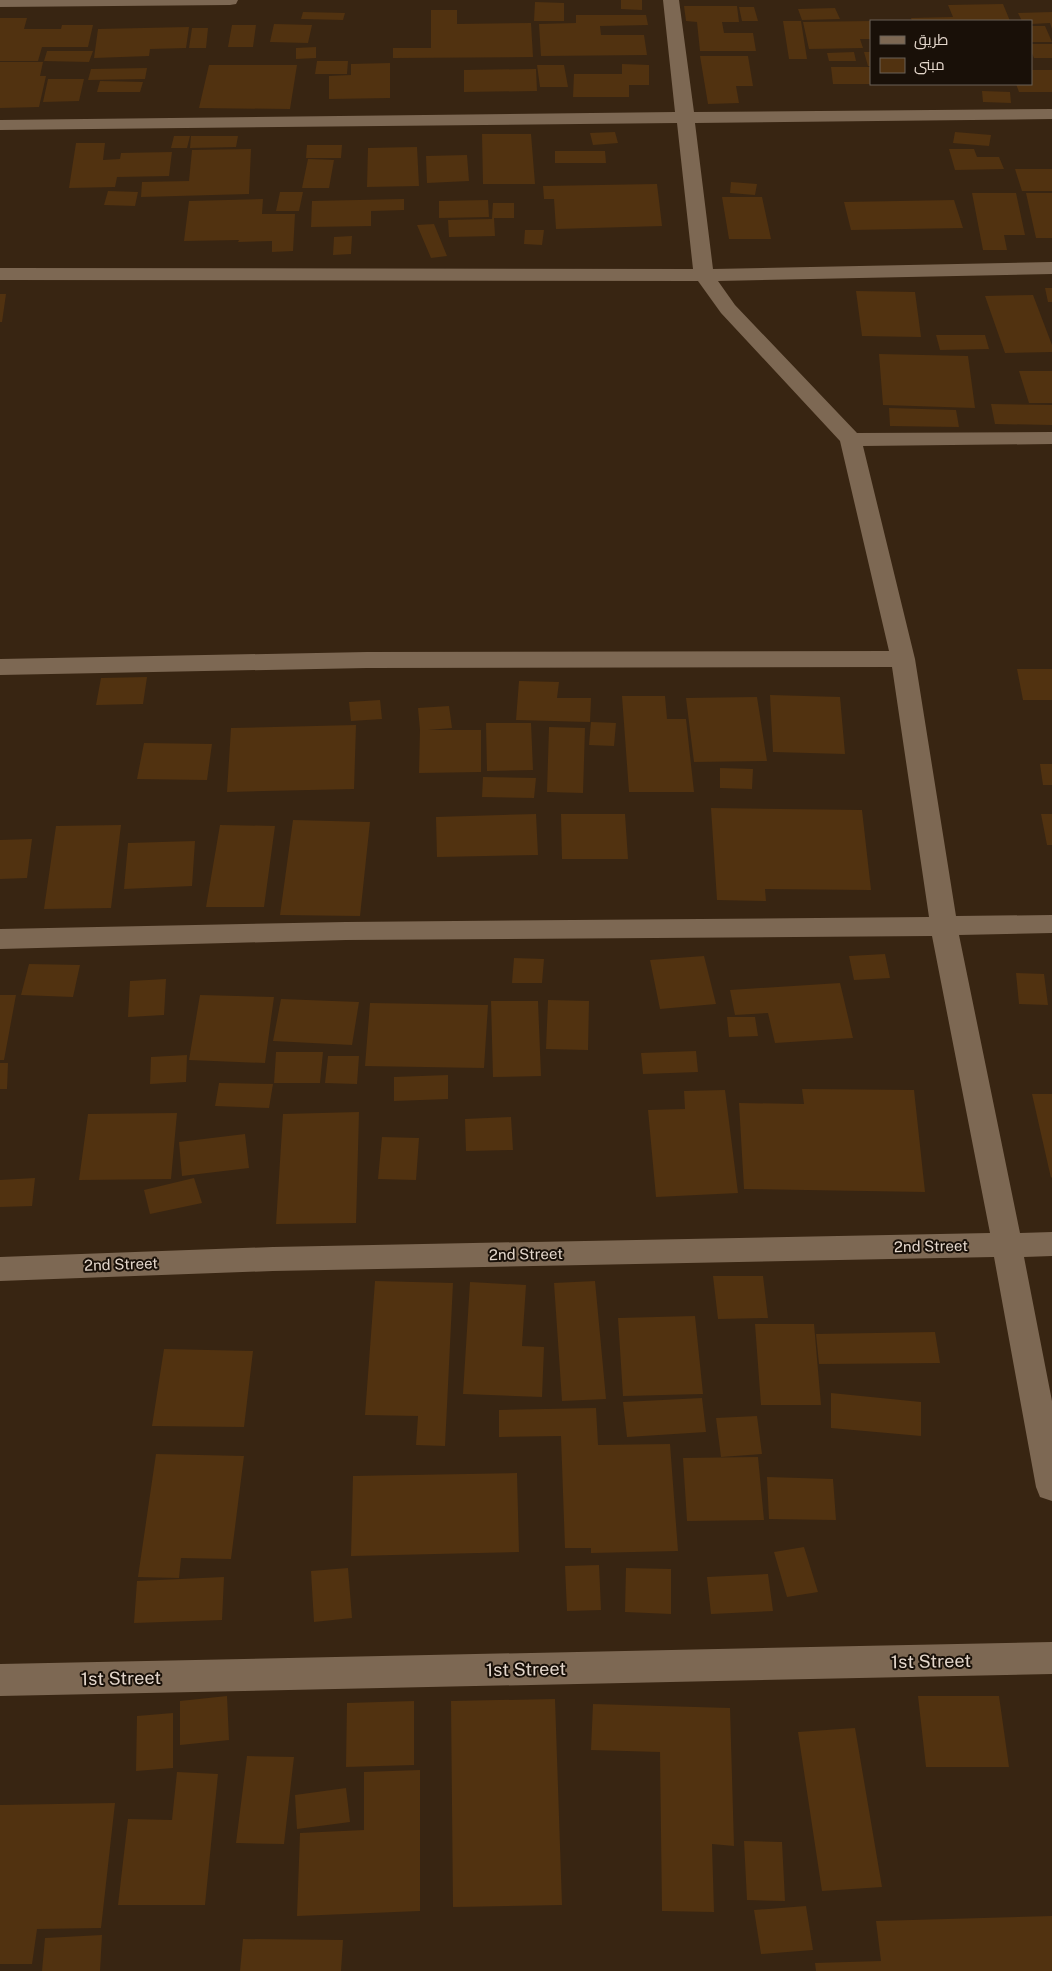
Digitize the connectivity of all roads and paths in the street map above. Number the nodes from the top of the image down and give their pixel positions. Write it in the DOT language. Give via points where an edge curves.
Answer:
graph roads {
  1 [pos="230,0"];
  2 [pos="671,0"];
  3 [pos="0,2"];
  4 [pos="1052,114"];
  5 [pos="686,118"];
  6 [pos="0,125"];
  7 [pos="1052,268"];
  8 [pos="0,274"];
  9 [pos="704,275"];
  10 [pos="1052,438"];
  11 [pos="851,440"];
  12 [pos="903,659"];
  13 [pos="0,667"];
  14 [pos="1052,924"];
  15 [pos="944,926"];
  16 [pos="0,939"];
  17 [pos="1052,1244"];
  18 [pos="1007,1245"];
  19 [pos="0,1269"];
  20 [pos="1052,1487"];
  21 [pos="1052,1658"];
  22 [pos="0,1680"];
  1 -- 3 [label="street"];
  2 -- 5 [label="street"];
  4 -- 5 [label="street"];
  5 -- 6 [label="street"];
  5 -- 9 [label="street"];
  7 -- 9 [label="street"];
  8 -- 9 [label="street"];
  9 -- 11 [label="street" via="728,309"];
  10 -- 11 [label="street"];
  11 -- 12 [label="street"];
  12 -- 13 [label="street" via="367,660"];
  12 -- 15 [label="street"];
  14 -- 15 [label="street"];
  15 -- 16 [label="street" via="336,931"];
  15 -- 18 [label="street"];
  17 -- 18 [label="street, 2nd Street"];
  18 -- 19 [label="street, 2nd Street" via="283,1258"];
  18 -- 20 [label="street"];
  21 -- 22 [label="street, 1st Street"];
}
